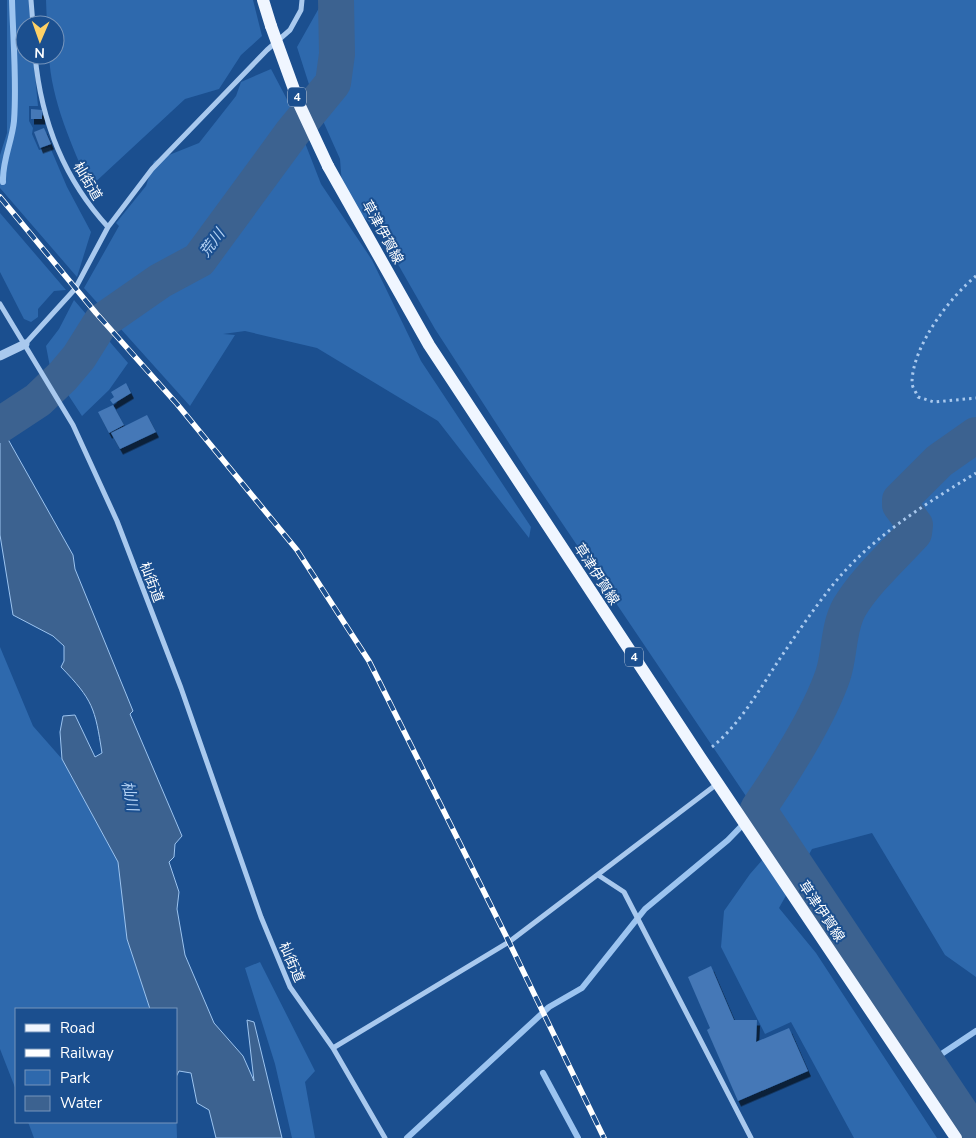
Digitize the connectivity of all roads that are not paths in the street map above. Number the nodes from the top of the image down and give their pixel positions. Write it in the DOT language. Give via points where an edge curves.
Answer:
graph roads {
  1 [pos="31,0"];
  2 [pos="263,0"];
  3 [pos="302,0"];
  4 [pos="32,15"];
  5 [pos="37,65"];
  6 [pos="108,227"];
  7 [pos="0,304"];
  8 [pos="24,344"];
  9 [pos="1,355"];
  10 [pos="718,784"];
  11 [pos="598,875"];
  12 [pos="333,1048"];
  13 [pos="385,1138"];
  14 [pos="751,1138"];
  15 [pos="956,1138"];
  1 -- 4 [label="street"];
  2 -- 10 [label="main road, 草津伊賀線 / 4, bridge" via="300,106 328,166 429,345"];
  3 -- 6 [label="street" via="301,10 290,30 152,169"];
  5 -- 6 [label="street, 杣街道" via="39,91 60,156 85,202"];
  6 -- 8 [label="street" via="75,289"];
  7 -- 8 [label="street, 杣街道"];
  8 -- 9 [label="street"];
  8 -- 12 [label="street, 杣街道" via="73,425 117,522 178,679 261,917 290,987"];
  10 -- 11 [label="street"];
  10 -- 15 [label="main road, 草津伊賀線 / 4"];
  11 -- 12 [label="street" via="509,942"];
  11 -- 14 [label="street" via="624,892"];
  12 -- 13 [label="street, 杣街道"];
}
